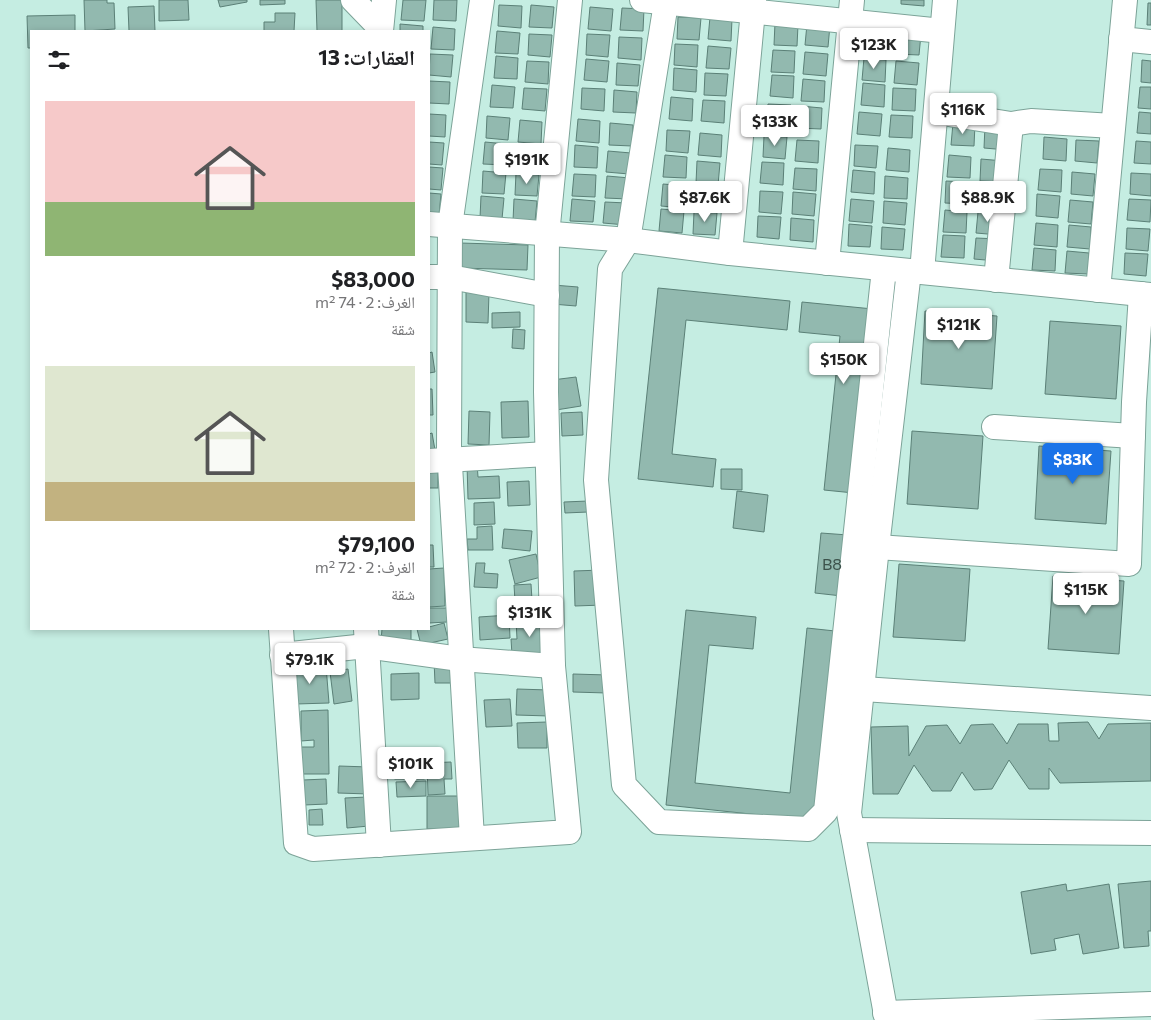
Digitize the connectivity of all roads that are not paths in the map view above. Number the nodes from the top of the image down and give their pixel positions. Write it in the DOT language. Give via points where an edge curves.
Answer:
graph roads {
  1 [pos="353,0"];
  2 [pos="384,0"];
  3 [pos="482,0"];
  4 [pos="570,0"];
  5 [pos="642,0"];
  6 [pos="945,0"];
  7 [pos="1125,0"];
  8 [pos="666,2"];
  9 [pos="754,6"];
  10 [pos="851,11"];
  11 [pos="381,30"];
  12 [pos="942,31"];
  13 [pos="1121,40"];
  14 [pos="1151,42"];
  15 [pos="936,112"];
  16 [pos="1010,124"];
  17 [pos="1113,126"];
  18 [pos="440,225"];
  19 [pos="547,235"];
  20 [pos="628,240"];
  21 [pos="730,253"];
  22 [pos="827,263"];
  23 [pos="884,268"];
  24 [pos="916,272"];
  25 [pos="439,277"];
  26 [pos="996,280"];
  27 [pos="1098,290"];
  28 [pos="1146,294"];
  29 [pos="547,295"];
  30 [pos="994,427"];
  31 [pos="1133,436"];
  32 [pos="547,454"];
  33 [pos="439,460"];
  34 [pos="877,548"];
  35 [pos="281,630"];
  36 [pos="366,637"];
  37 [pos="282,655"];
  38 [pos="460,659"];
  39 [pos="553,666"];
  40 [pos="863,689"];
  41 [pos="1151,708"];
  42 [pos="852,830"];
  43 [pos="1151,833"];
  44 [pos="472,838"];
  45 [pos="379,844"];
  46 [pos="1151,1004"];
  47 [pos="886,1016"];
  1 -- 11 [label="street"];
  2 -- 11 [label="street"];
  3 -- 18 [label="street"];
  4 -- 19 [label="street"];
  5 -- 8 [label="street"];
  6 -- 12 [label="street"];
  7 -- 13 [label="street"];
  8 -- 9 [label="street"];
  8 -- 20 [label="street"];
  9 -- 10 [label="street"];
  9 -- 21 [label="street"];
  10 -- 12 [label="street"];
  10 -- 22 [label="street"];
  12 -- 15 [label="street"];
  13 -- 14 [label="street"];
  13 -- 17 [label="street"];
  15 -- 16 [label="street"];
  15 -- 24 [label="street"];
  16 -- 17 [label="street" via="1031,121"];
  16 -- 26 [label="street"];
  17 -- 27 [label="street"];
  18 -- 19 [label="street"];
  18 -- 25 [label="street"];
  19 -- 20 [label="street"];
  19 -- 29 [label="street"];
  20 -- 21 [label="street"];
  20 -- 23 [label="street" via="610,268 596,480 624,785 659,822 808,829 826,811"];
  21 -- 22 [label="street"];
  22 -- 23 [label="street"];
  23 -- 24 [label="street"];
  24 -- 26 [label="street"];
  24 -- 34 [label="street"];
  25 -- 29 [label="street"];
  25 -- 33 [label="street"];
  26 -- 27 [label="street"];
  27 -- 28 [label="street"];
  28 -- 31 [label="street"];
  29 -- 32 [label="street"];
  30 -- 31 [label="street"];
  31 -- 34 [label="street" via="1128,564"];
  32 -- 33 [label="street"];
  32 -- 39 [label="street"];
  33 -- 38 [label="street"];
  34 -- 40 [label="street"];
  35 -- 37 [label="street"];
  36 -- 37 [label="street"];
  36 -- 38 [label="street"];
  36 -- 45 [label="street"];
  37 -- 45 [label="street" via="296,843 313,849"];
  38 -- 39 [label="street"];
  38 -- 44 [label="street"];
  39 -- 44 [label="street" via="569,832"];
  40 -- 41 [label="street"];
  40 -- 42 [label="street" via="849,813"];
  42 -- 43 [label="street"];
  42 -- 47 [label="street"];
  44 -- 45 [label="street"];
  46 -- 47 [label="street"];
}
